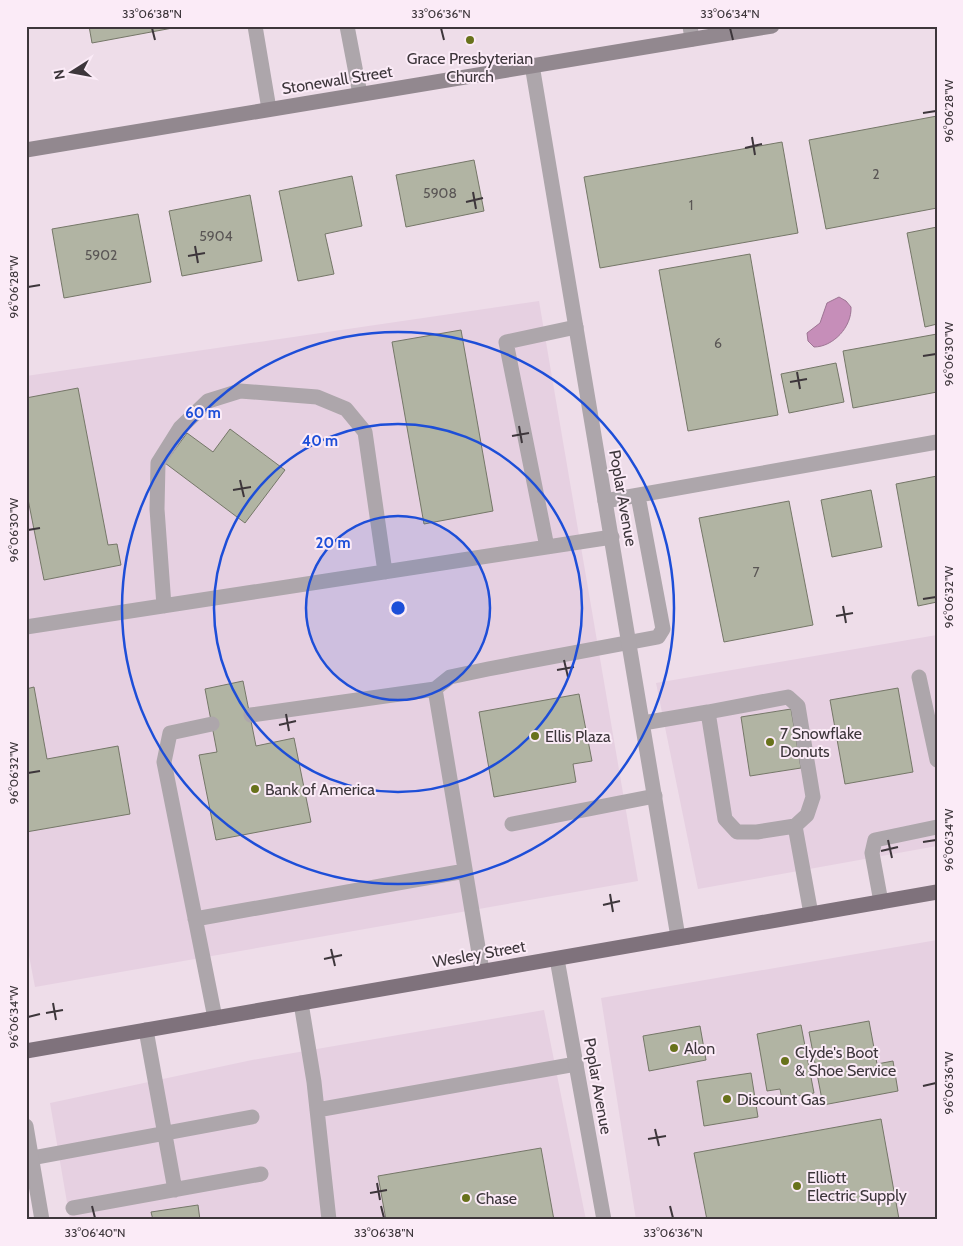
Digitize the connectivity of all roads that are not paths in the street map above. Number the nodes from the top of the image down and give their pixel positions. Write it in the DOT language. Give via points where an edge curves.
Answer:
graph roads {
  1 [pos="255,26"];
  2 [pos="347,26"];
  3 [pos="772,26"];
  4 [pos="691,33"];
  5 [pos="532,65"];
  6 [pos="360,94"];
  7 [pos="269,109"];
  8 [pos="26,150"];
  9 [pos="576,327"];
  10 [pos="937,442"];
  11 [pos="638,496"];
  12 [pos="605,501"];
  13 [pos="612,537"];
  14 [pos="548,547"];
  15 [pos="385,572"];
  16 [pos="164,606"];
  17 [pos="26,627"];
  18 [pos="629,642"];
  19 [pos="919,677"];
  20 [pos="435,689"];
  21 [pos="708,712"];
  22 [pos="252,716"];
  23 [pos="212,724"];
  24 [pos="643,724"];
  25 [pos="937,760"];
  26 [pos="655,796"];
  27 [pos="512,824"];
  28 [pos="795,826"];
  29 [pos="937,827"];
  30 [pos="465,871"];
  31 [pos="937,892"];
  32 [pos="881,902"];
  33 [pos="811,914"];
  34 [pos="195,919"];
  35 [pos="678,937"];
  36 [pos="557,959"];
  37 [pos="482,971"];
  38 [pos="301,1003"];
  39 [pos="215,1018"];
  40 [pos="146,1030"];
  41 [pos="26,1051"];
  42 [pos="576,1064"];
  43 [pos="317,1110"];
  44 [pos="252,1117"];
  45 [pos="26,1126"];
  46 [pos="164,1133"];
  47 [pos="32,1158"];
  48 [pos="260,1174"];
  49 [pos="175,1190"];
  50 [pos="73,1208"];
  51 [pos="42,1220"];
  52 [pos="329,1220"];
  53 [pos="604,1220"];
  1 -- 7 [label="street"];
  2 -- 6 [label="street"];
  3 -- 4 [label="street, Stonewall Street"];
  4 -- 5 [label="street, Stonewall Street"];
  5 -- 6 [label="street, Stonewall Street"];
  5 -- 9 [label="street, Poplar Avenue"];
  6 -- 7 [label="street, Stonewall Street"];
  7 -- 8 [label="street, Stonewall Street"];
  9 -- 12 [label="street, Poplar Avenue"];
  9 -- 14 [label="street" via="506,342"];
  10 -- 11 [label="street"];
  11 -- 12 [label="street"];
  11 -- 18 [label="street" via="663,628 658,637"];
  12 -- 13 [label="street, Poplar Avenue"];
  13 -- 14 [label="street"];
  13 -- 18 [label="street, Poplar Avenue"];
  14 -- 15 [label="street"];
  15 -- 16 [label="street"];
  15 -- 16 [label="street" via="365,432 346,409 318,397 240,391 208,401 180,428 158,463 157,509"];
  16 -- 17 [label="street"];
  18 -- 20 [label="street" via="450,677"];
  18 -- 24 [label="street, Poplar Avenue"];
  19 -- 25 [label="street"];
  20 -- 22 [label="street"];
  20 -- 30 [label="street"];
  21 -- 24 [label="street"];
  21 -- 28 [label="street" via="724,819 737,832"];
  21 -- 28 [label="street" via="788,697 798,706 813,797 807,815"];
  23 -- 34 [label="street" via="170,733 164,762"];
  24 -- 26 [label="street, Poplar Avenue"];
  26 -- 27 [label="street"];
  26 -- 35 [label="street, Poplar Avenue"];
  28 -- 33 [label="street"];
  29 -- 32 [label="street" via="875,840 872,853"];
  30 -- 34 [label="street"];
  30 -- 37 [label="street"];
  31 -- 32 [label="main road, Wesley Street"];
  32 -- 33 [label="main road, Wesley Street"];
  33 -- 35 [label="main road, Wesley Street"];
  34 -- 39 [label="street"];
  35 -- 36 [label="main road, Wesley Street"];
  36 -- 37 [label="main road, Wesley Street"];
  36 -- 42 [label="street, Poplar Avenue"];
  37 -- 38 [label="main road, Wesley Street"];
  38 -- 39 [label="main road, Wesley Street"];
  38 -- 43 [label="street"];
  39 -- 40 [label="main road, Wesley Street"];
  40 -- 41 [label="main road, Wesley Street"];
  40 -- 46 [label="street"];
  42 -- 43 [label="street"];
  42 -- 53 [label="street, Poplar Avenue"];
  43 -- 52 [label="street"];
  44 -- 46 [label="street"];
  45 -- 47 [label="street"];
  46 -- 47 [label="street"];
  46 -- 49 [label="street"];
  47 -- 51 [label="street"];
  48 -- 49 [label="street"];
  49 -- 50 [label="street"];
}
